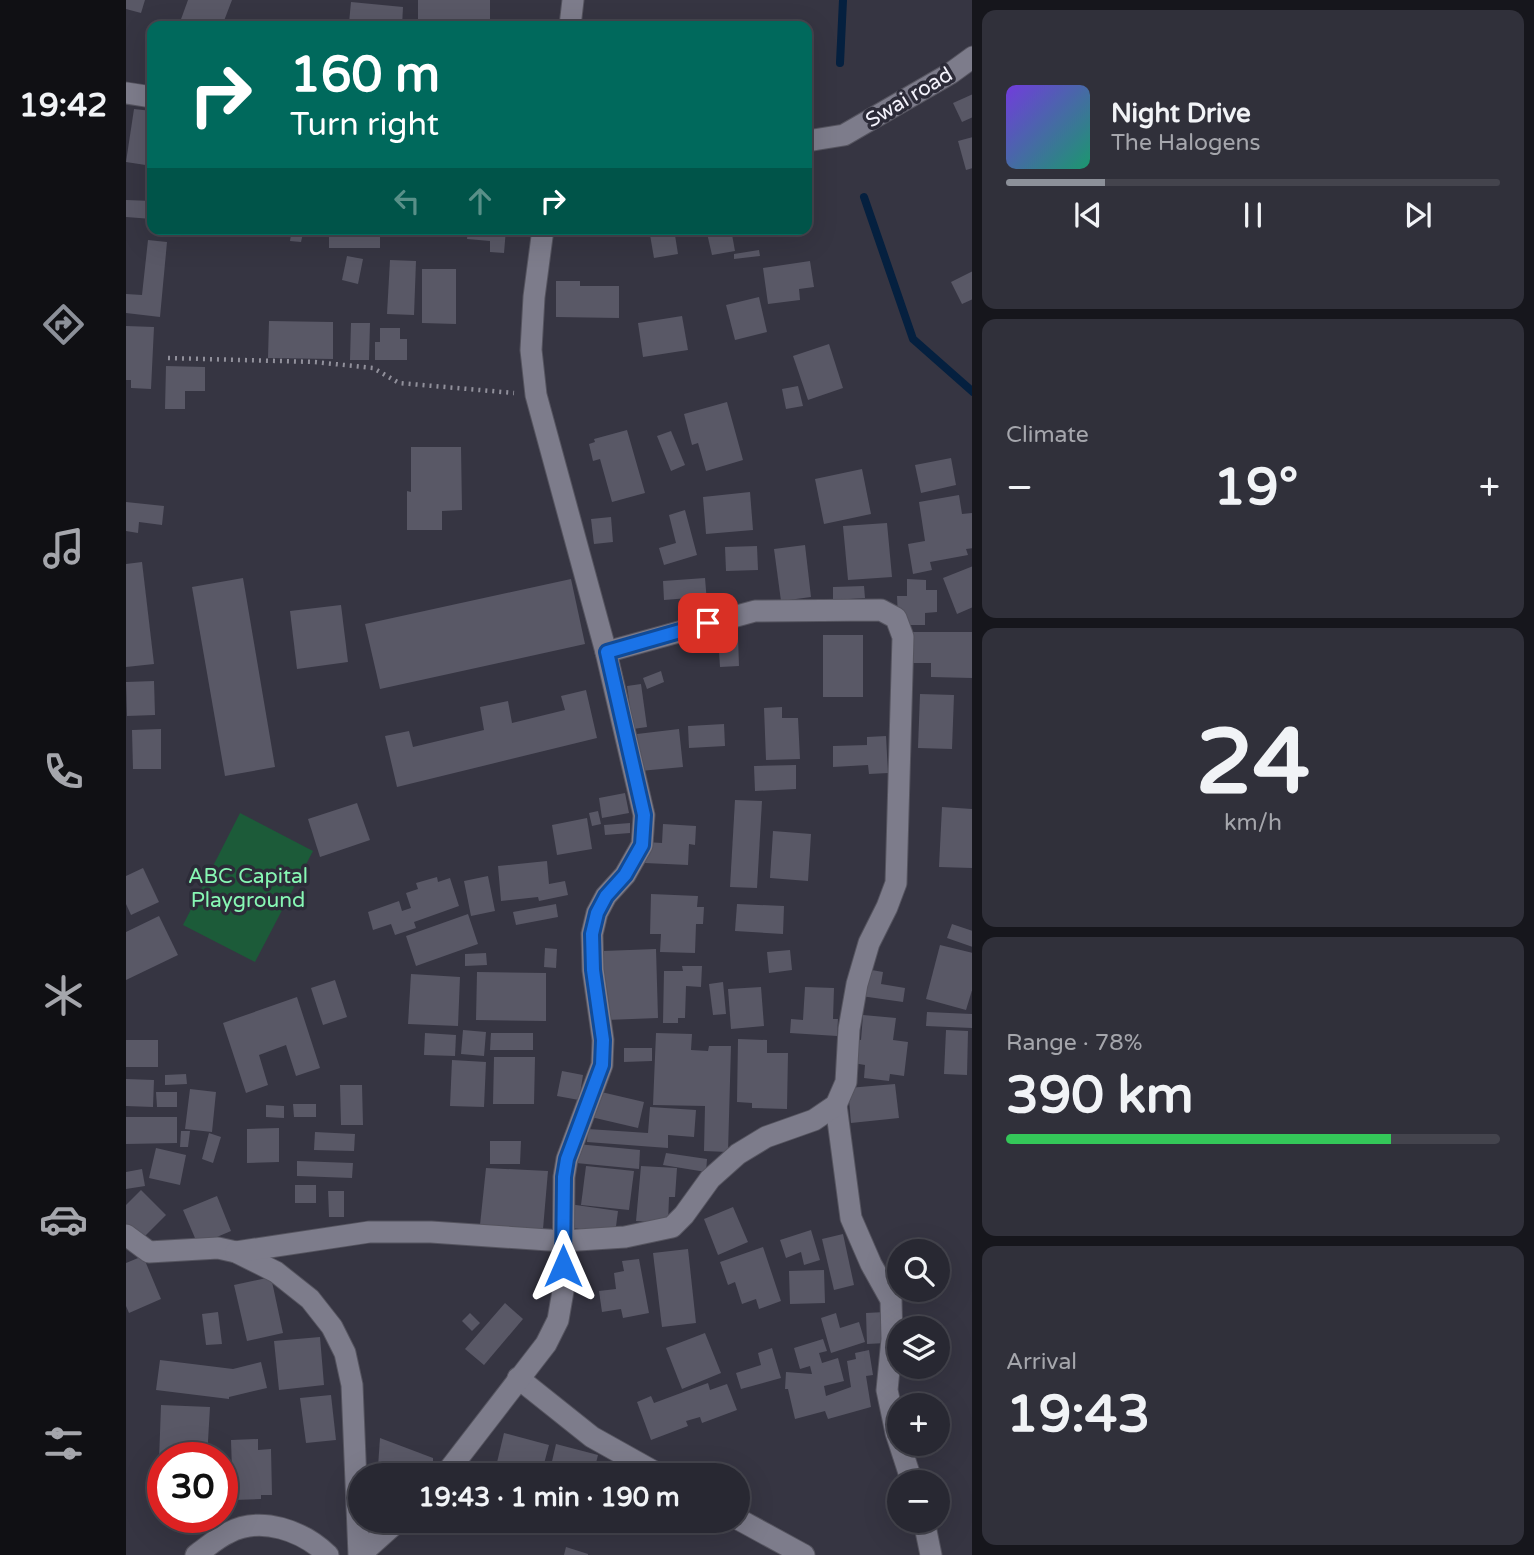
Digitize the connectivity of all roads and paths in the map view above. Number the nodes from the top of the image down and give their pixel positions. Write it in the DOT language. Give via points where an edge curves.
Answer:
graph roads {
  1 [pos="573,0"];
  2 [pos="571,21"];
  3 [pos="972,57"];
  4 [pos="126,93"];
  5 [pos="147,96"];
  6 [pos="812,140"];
  7 [pos="542,235"];
  8 [pos="168,358"];
  9 [pos="536,395"];
  10 [pos="607,652"];
  11 [pos="836,1105"];
  12 [pos="126,1235"];
  13 [pos="563,1241"];
  14 [pos="236,1252"];
  15 [pos="518,1378"];
  16 [pos="455,1463"];
  17 [pos="639,1463"];
  18 [pos="908,1470"];
  19 [pos="750,1526"];
  20 [pos="384,1533"];
  21 [pos="926,1533"];
  22 [pos="196,1555"];
  23 [pos="328,1555"];
  24 [pos="359,1555"];
  25 [pos="804,1555"];
  26 [pos="931,1555"];
  1 -- 2 [label="street"];
  3 -- 6 [label="street, Swai road" via="844,135"];
  4 -- 5 [label="street"];
  7 -- 9 [label="street" via="531,351"];
  8 -- 9 [label="path" via="315,362 373,368 399,383"];
  9 -- 10 [label="street"];
  10 -- 11 [label="street" via="755,611 881,610 896,618 903,637 896,883 869,943 857,984 846,1082"];
  10 -- 13 [label="street" via="644,815 642,845 606,896 592,934 602,1065 567,1159"];
  11 -- 13 [label="street" via="814,1120 766,1137 738,1154 710,1179 672,1227 625,1237"];
  11 -- 18 [label="street" via="851,1218 891,1300 887,1391"];
  12 -- 14 [label="street" via="149,1252 218,1248"];
  13 -- 14 [label="street" via="369,1232"];
  13 -- 15 [label="street" via="564,1291 558,1320 546,1344"];
  14 -- 24 [label="street" via="276,1272 310,1299 345,1353 352,1385"];
  15 -- 16 [label="street"];
  15 -- 17 [label="street" via="592,1437"];
  19 -- 25 [label="street"];
  20 -- 24 [label="street"];
  21 -- 26 [label="street"];
  22 -- 23 [label="street" via="229,1532 262,1525 292,1531"];
}
